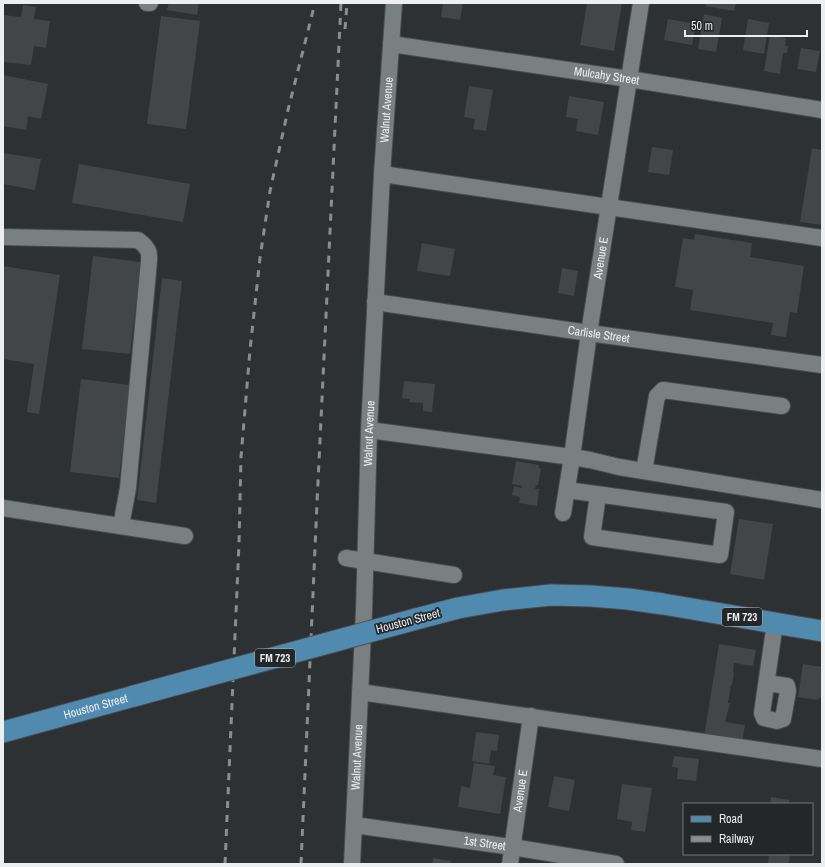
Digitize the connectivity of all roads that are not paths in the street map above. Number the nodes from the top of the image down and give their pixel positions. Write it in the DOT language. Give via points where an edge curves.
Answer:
graph roads {
  1 [pos="147,3"];
  2 [pos="150,3"];
  3 [pos="394,3"];
  4 [pos="641,3"];
  5 [pos="391,44"];
  6 [pos="629,79"];
  7 [pos="822,110"];
  8 [pos="382,174"];
  9 [pos="609,207"];
  10 [pos="3,237"];
  11 [pos="822,238"];
  12 [pos="376,302"];
  13 [pos="589,333"];
  14 [pos="822,365"];
  15 [pos="782,406"];
  16 [pos="368,430"];
  17 [pos="572,457"];
  18 [pos="644,471"];
  19 [pos="567,490"];
  20 [pos="598,495"];
  21 [pos="822,500"];
  22 [pos="3,508"];
  23 [pos="563,513"];
  24 [pos="121,526"];
  25 [pos="186,536"];
  26 [pos="346,558"];
  27 [pos="366,560"];
  28 [pos="454,575"];
  29 [pos="775,623"];
  30 [pos="822,631"];
  31 [pos="767,683"];
  32 [pos="360,692"];
  33 [pos="531,716"];
  34 [pos="3,732"];
  35 [pos="822,759"];
  36 [pos="354,825"];
  37 [pos="512,847"];
  38 [pos="352,864"];
  39 [pos="510,864"];
  40 [pos="616,864"];
  1 -- 2 [label="street"];
  3 -- 5 [label="street, Walnut Avenue"];
  4 -- 6 [label="street, Avenue E"];
  5 -- 6 [label="street, Mulcahy Street"];
  5 -- 8 [label="street, Walnut Avenue"];
  6 -- 7 [label="street, Mulcahy Street"];
  6 -- 9 [label="street, Avenue E"];
  8 -- 9 [label="street"];
  8 -- 12 [label="street, Walnut Avenue"];
  9 -- 11 [label="street"];
  9 -- 13 [label="street, Avenue E"];
  10 -- 24 [label="street" via="138,240 150,252 128,488"];
  12 -- 13 [label="street, Carlisle Street"];
  12 -- 16 [label="street, Walnut Avenue"];
  13 -- 14 [label="street, Carlisle Street"];
  13 -- 17 [label="street, Avenue E"];
  15 -- 18 [label="street" via="663,390 657,396"];
  16 -- 17 [label="street"];
  16 -- 27 [label="street, Walnut Avenue"];
  17 -- 18 [label="street"];
  17 -- 19 [label="street, Avenue E"];
  18 -- 21 [label="street"];
  19 -- 20 [label="street"];
  19 -- 23 [label="street, Avenue E"];
  20 -- 20 [label="street" via="726,512 720,555 592,537"];
  22 -- 24 [label="street"];
  24 -- 25 [label="street"];
  26 -- 27 [label="street"];
  27 -- 28 [label="street"];
  27 -- 32 [label="street, Walnut Avenue"];
  29 -- 30 [label="main road, Houston Street / FM 723"];
  29 -- 31 [label="street"];
  29 -- 34 [label="main road, Houston Street / FM 723, bridge" via="628,599 551,595 503,600 416,619"];
  32 -- 33 [label="street"];
  32 -- 36 [label="street, Walnut Avenue"];
  33 -- 35 [label="street"];
  33 -- 37 [label="street, Avenue E"];
  36 -- 37 [label="street, 1st Street"];
  36 -- 38 [label="street, Walnut Avenue"];
  37 -- 39 [label="street, Avenue E"];
  37 -- 40 [label="street, 1st Street"];
}
